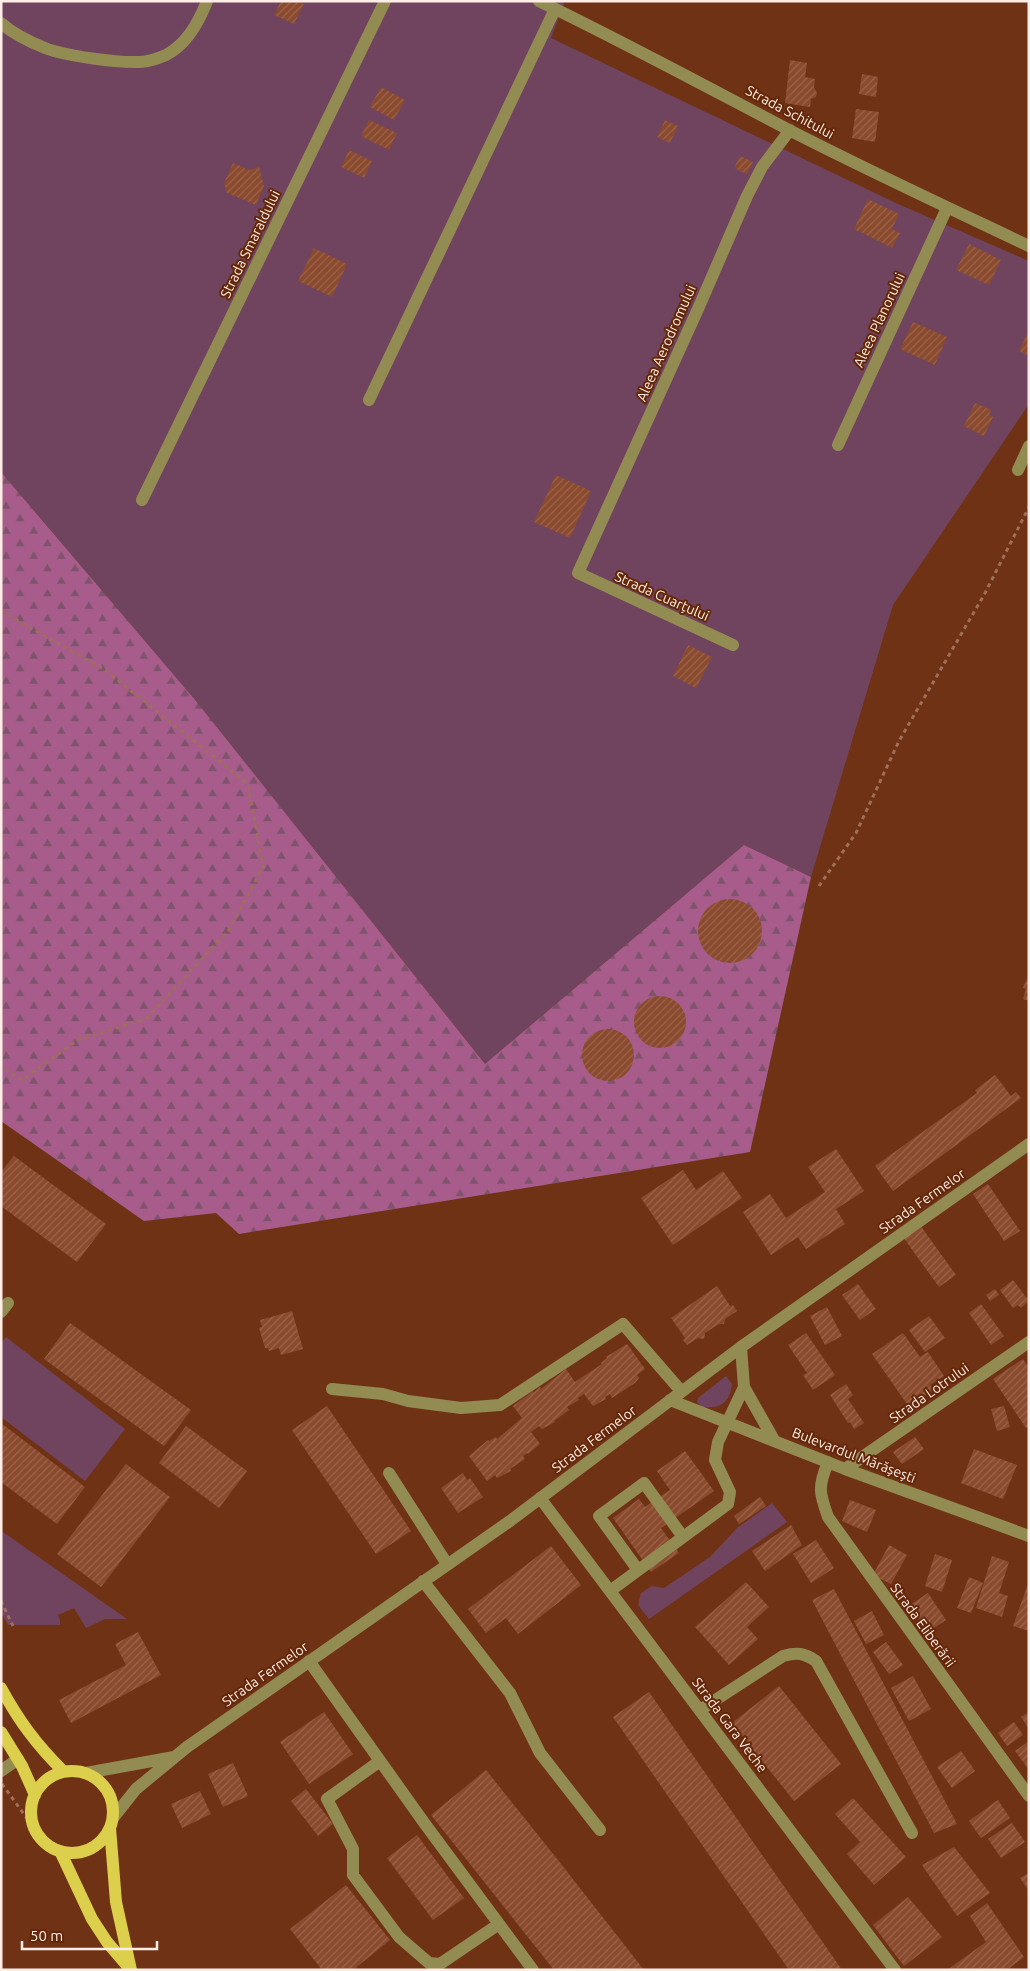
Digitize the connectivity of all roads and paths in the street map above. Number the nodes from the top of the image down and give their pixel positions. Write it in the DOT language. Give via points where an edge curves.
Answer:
graph roads {
  1 [pos="207,1"];
  2 [pos="385,1"];
  3 [pos="539,1"];
  4 [pos="555,9"];
  5 [pos="1,23"];
  6 [pos="790,130"];
  7 [pos="947,208"];
  8 [pos="1029,246"];
  9 [pos="369,400"];
  10 [pos="838,445"];
  11 [pos="1029,446"];
  12 [pos="1018,470"];
  13 [pos="142,500"];
  14 [pos="1029,507"];
  15 [pos="578,573"];
  16 [pos="1,611"];
  17 [pos="733,645"];
  18 [pos="819,886"];
  19 [pos="1,1067"];
  20 [pos="1029,1144"];
  21 [pos="1029,1342"];
  22 [pos="741,1347"];
  23 [pos="744,1387"];
  24 [pos="332,1389"];
  25 [pos="681,1392"];
  26 [pos="670,1400"];
  27 [pos="726,1422"];
  28 [pos="774,1440"];
  29 [pos="828,1462"];
  30 [pos="846,1469"];
  31 [pos="389,1473"];
  32 [pos="540,1498"];
  33 [pos="1029,1536"];
  34 [pos="683,1537"];
  35 [pos="447,1564"];
  36 [pos="638,1570"];
  37 [pos="423,1581"];
  38 [pos="610,1591"];
  39 [pos="1,1601"];
  40 [pos="13,1626"];
  41 [pos="309,1661"];
  42 [pos="1,1688"];
  43 [pos="700,1710"];
  44 [pos="1,1732"];
  45 [pos="176,1756"];
  46 [pos="18,1759"];
  47 [pos="380,1760"];
  48 [pos="1,1771"];
  49 [pos="63,1771"];
  50 [pos="86,1773"];
  51 [pos="1,1784"];
  52 [pos="35,1795"];
  53 [pos="1029,1796"];
  54 [pos="112,1823"];
  55 [pos="600,1830"];
  56 [pos="912,1833"];
  57 [pos="39,1835"];
  58 [pos="60,1851"];
  59 [pos="499,1924"];
  60 [pos="131,1970"];
  61 [pos="533,1970"];
  62 [pos="895,1970"];
  1 -- 5 [label="street" via="184,42 166,55 142,62 46,48"];
  2 -- 13 [label="street, Strada Smaraldului"];
  3 -- 4 [label="street, Strada Schitului"];
  4 -- 6 [label="street, Strada Schitului"];
  4 -- 9 [label="street"];
  6 -- 7 [label="street, Strada Schitului"];
  6 -- 15 [label="street, Aleea Aerodromului" via="762,167 747,196"];
  7 -- 8 [label="street, Strada Schitului"];
  7 -- 10 [label="street, Aleea Planorului"];
  11 -- 12 [label="street"];
  14 -- 18 [label="path" via="984,595 899,741 856,833"];
  15 -- 17 [label="street, Strada Cuarțului"];
  16 -- 19 [label="path" via="104,670 248,784 264,867 229,930 146,1018 78,1040 22,1080"];
  20 -- 22 [label="street, Strada Fermelor"];
  21 -- 30 [label="street, Strada Lotrului"];
  22 -- 23 [label="street"];
  22 -- 25 [label="street, Strada Fermelor"];
  23 -- 27 [label="street"];
  23 -- 28 [label="street"];
  24 -- 25 [label="street" via="461,1408 500,1405 623,1324"];
  25 -- 26 [label="street, Strada Fermelor"];
  26 -- 27 [label="street, Bulevardul Mărășești"];
  26 -- 32 [label="street, Strada Fermelor"];
  27 -- 28 [label="street, Bulevardul Mărășești"];
  27 -- 34 [label="street" via="715,1460 730,1492 728,1504"];
  28 -- 29 [label="street, Bulevardul Mărășești"];
  29 -- 30 [label="street, Bulevardul Mărășești"];
  29 -- 53 [label="street, Strada Eliberării" via="820,1482 828,1517"];
  30 -- 33 [label="street, Bulevardul Mărășești"];
  31 -- 35 [label="street"];
  32 -- 35 [label="street, Strada Fermelor"];
  32 -- 38 [label="street, Strada Gara Veche"];
  34 -- 36 [label="street"];
  34 -- 36 [label="street" via="644,1483 599,1516"];
  35 -- 37 [label="street, Strada Fermelor"];
  36 -- 38 [label="street"];
  37 -- 41 [label="street, Strada Fermelor"];
  37 -- 55 [label="street" via="510,1693 540,1753"];
  38 -- 43 [label="street, Strada Gara Veche"];
  39 -- 40 [label="path"];
  41 -- 45 [label="street, Strada Fermelor"];
  41 -- 47 [label="street"];
  42 -- 49 [label="main road" via="18,1719 41,1750"];
  43 -- 56 [label="street" via="783,1656 806,1654 816,1661"];
  43 -- 62 [label="street, Strada Gara Veche"];
  44 -- 46 [label="main road"];
  45 -- 50 [label="street, Strada Fermelor"];
  45 -- 54 [label="street, Strada Fermelor" via="136,1789"];
  46 -- 48 [label="street"];
  46 -- 52 [label="main road"];
  47 -- 59 [label="street"];
  47 -- 59 [label="street" via="328,1800 353,1849 352,1876 399,1937 429,1963 440,1964"];
  49 -- 50 [label="main road"];
  49 -- 52 [label="main road" via="51,1776"];
  50 -- 54 [label="main road" via="105,1786 113,1807"];
  51 -- 57 [label="path"];
  52 -- 57 [label="main road" via="31,1808"];
  54 -- 58 [label="main road" via="95,1846 72,1853"];
  54 -- 60 [label="main road" via="116,1902"];
  57 -- 58 [label="main road"];
  58 -- 60 [label="main road" via="92,1919"];
  59 -- 61 [label="street"];
}
